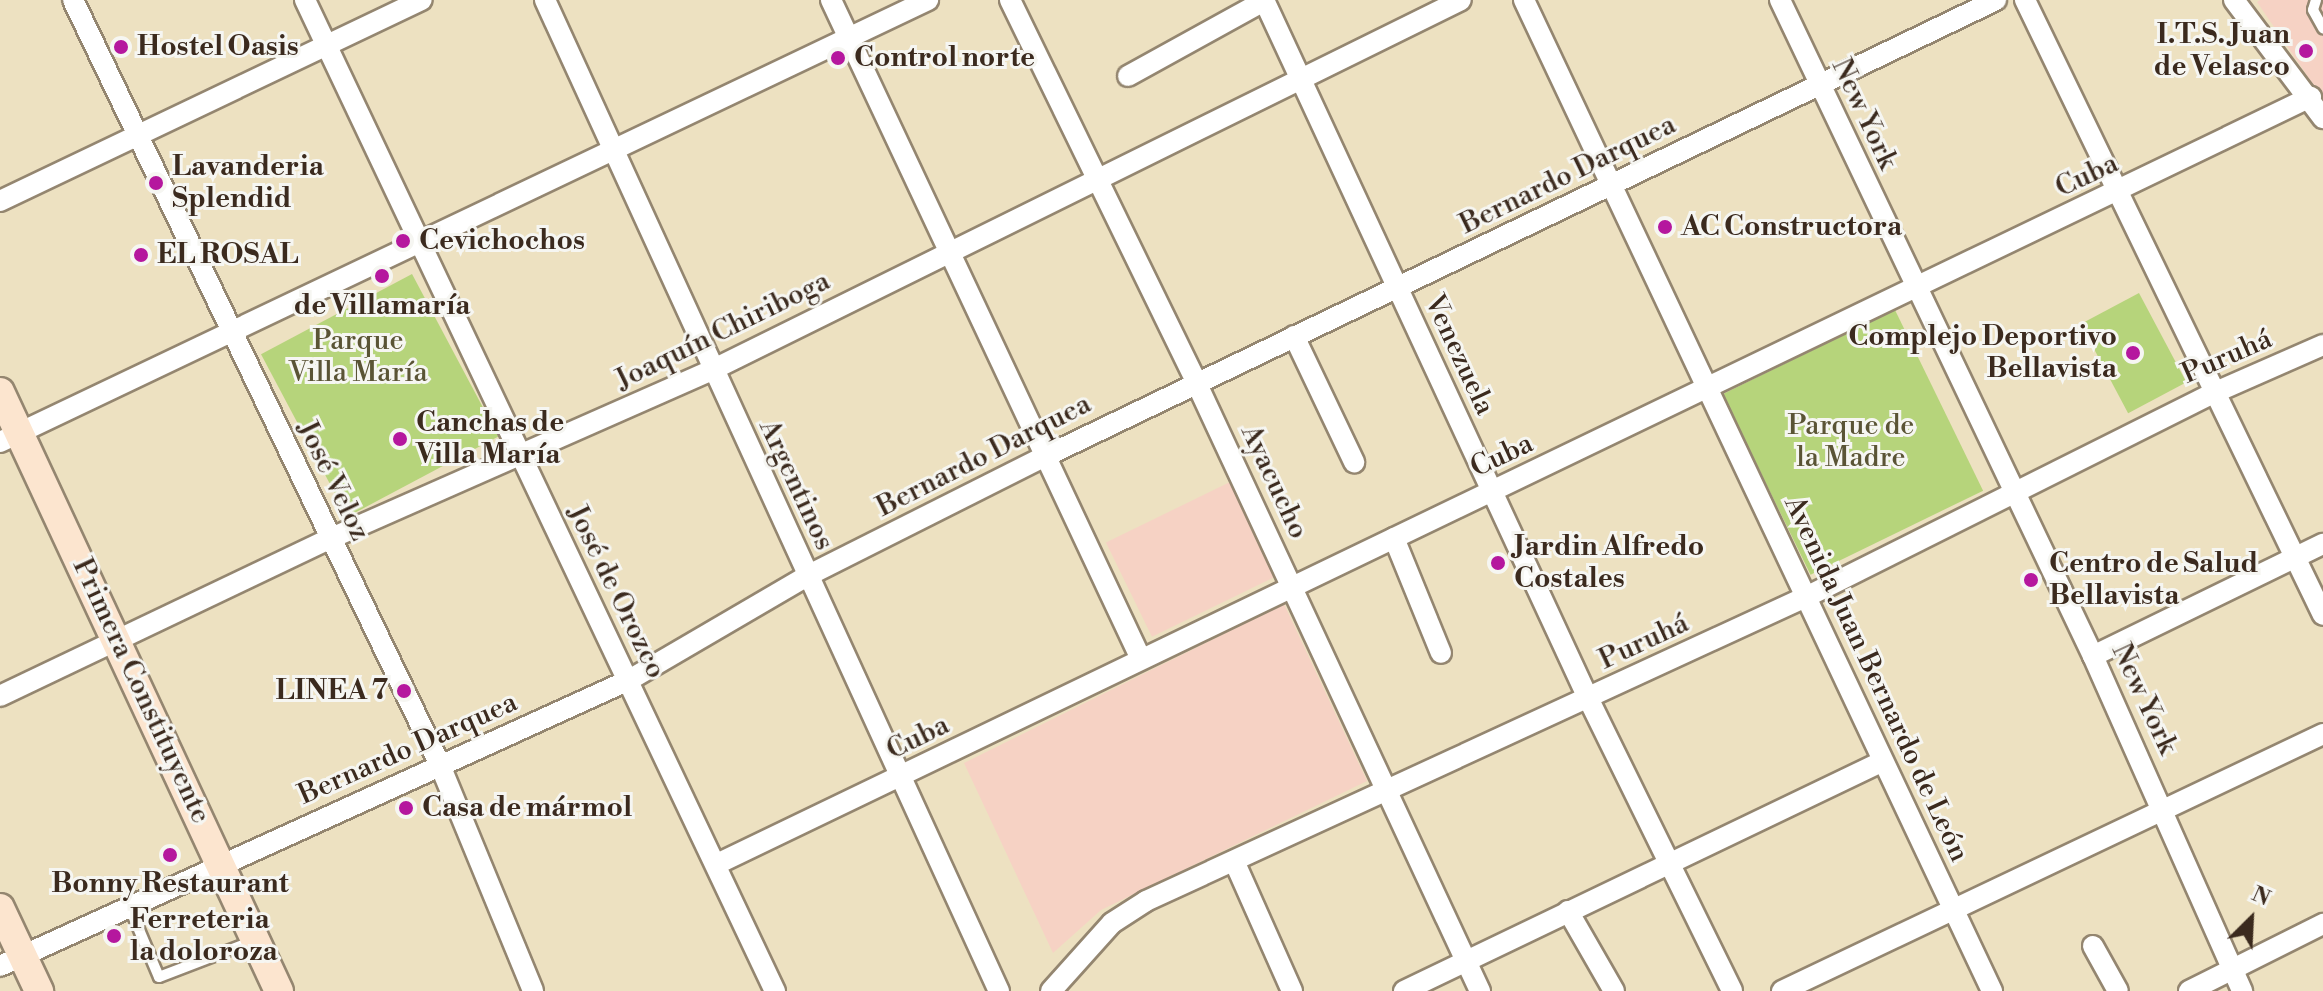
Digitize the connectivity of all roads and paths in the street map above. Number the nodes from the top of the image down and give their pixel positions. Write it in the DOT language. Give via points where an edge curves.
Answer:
graph roads {
  1 [pos="73,0"];
  2 [pos="305,0"];
  3 [pos="422,0"];
  4 [pos="545,0"];
  5 [pos="831,0"];
  6 [pos="928,0"];
  7 [pos="1010,0"];
  8 [pos="1461,0"];
  9 [pos="1524,0"];
  10 [pos="1780,0"];
  11 [pos="1996,0"];
  12 [pos="2025,0"];
  13 [pos="2234,0"];
  14 [pos="2316,0"];
  15 [pos="1264,1"];
  16 [pos="2323,28"];
  17 [pos="850,38"];
  18 [pos="326,45"];
  19 [pos="1128,76"];
  20 [pos="1301,80"];
  21 [pos="1820,85"];
  22 [pos="2317,94"];
  23 [pos="2323,118"];
  24 [pos="137,135"];
  25 [pos="614,151"];
  26 [pos="1098,180"];
  27 [pos="1610,186"];
  28 [pos="2119,192"];
  29 [pos="0,201"];
  30 [pos="417,243"];
  31 [pos="949,253"];
  32 [pos="1397,288"];
  33 [pos="1915,288"];
  34 [pos="230,333"];
  35 [pos="1294,336"];
  36 [pos="2323,345"];
  37 [pos="712,370"];
  38 [pos="1196,382"];
  39 [pos="1707,389"];
  40 [pos="0,392"];
  41 [pos="2216,392"];
  42 [pos="10,438"];
  43 [pos="1044,457"];
  44 [pos="518,458"];
  45 [pos="1354,462"];
  46 [pos="1492,491"];
  47 [pos="2016,491"];
  48 [pos="1394,538"];
  49 [pos="329,539"];
  50 [pos="2323,544"];
  51 [pos="2296,557"];
  52 [pos="807,576"];
  53 [pos="1292,587"];
  54 [pos="1808,596"];
  55 [pos="2323,615"];
  56 [pos="120,639"];
  57 [pos="1441,653"];
  58 [pos="2093,656"];
  59 [pos="1141,659"];
  60 [pos="629,680"];
  61 [pos="0,696"];
  62 [pos="1588,698"];
  63 [pos="2323,734"];
  64 [pos="1883,761"];
  65 [pos="440,765"];
  66 [pos="901,777"];
  67 [pos="1388,792"];
  68 [pos="2163,807"];
  69 [pos="1672,861"];
  70 [pos="1235,863"];
  71 [pos="221,864"];
  72 [pos="717,864"];
  73 [pos="129,906"];
  74 [pos="0,908"];
  75 [pos="1568,911"];
  76 [pos="1953,911"];
  77 [pos="2323,924"];
  78 [pos="243,945"];
  79 [pos="2093,946"];
  80 [pos="12,961"];
  81 [pos="1466,961"];
  82 [pos="2233,970"];
  83 [pos="39,991"];
  84 [pos="279,991"];
  85 [pos="533,991"];
  86 [pos="775,991"];
  87 [pos="999,991"];
  88 [pos="1051,991"];
  89 [pos="1292,991"];
  90 [pos="1404,991"];
  91 [pos="1480,991"];
  92 [pos="1614,991"];
  93 [pos="1732,991"];
  94 [pos="1782,991"];
  95 [pos="1992,991"];
  96 [pos="2118,991"];
  97 [pos="2189,991"];
  98 [pos="2242,991"];
  1 -- 24 [label="street, José Veloz"];
  2 -- 18 [label="street, José de Orozco"];
  3 -- 18 [label="street"];
  4 -- 25 [label="street, Argentinos"];
  5 -- 17 [label="street"];
  6 -- 17 [label="street"];
  7 -- 26 [label="street, Ayacucho"];
  8 -- 20 [label="street, Joaquín Chiriboga"];
  9 -- 27 [label="street, Avenida Juan Bernardo de León"];
  10 -- 21 [label="street, New York"];
  11 -- 21 [label="street, Bernardo Darquea"];
  12 -- 28 [label="street"];
  13 -- 22 [label="street"];
  14 -- 16 [label="lane" via="2313,10"];
  15 -- 19 [label="street"];
  15 -- 20 [label="street, Venezuela"];
  17 -- 25 [label="street"];
  17 -- 31 [label="street"];
  18 -- 24 [label="street"];
  18 -- 30 [label="street, José de Orozco"];
  20 -- 26 [label="street, Joaquín Chiriboga"];
  20 -- 32 [label="street, Venezuela"];
  21 -- 27 [label="street, Bernardo Darquea"];
  21 -- 33 [label="street, New York"];
  22 -- 23 [label="street"];
  22 -- 28 [label="street, Cuba"];
  24 -- 29 [label="street"];
  24 -- 34 [label="street, José Veloz"];
  25 -- 30 [label="street"];
  25 -- 37 [label="street, Argentinos"];
  26 -- 31 [label="street, Joaquín Chiriboga"];
  26 -- 38 [label="street, Ayacucho"];
  27 -- 32 [label="street, Bernardo Darquea"];
  27 -- 39 [label="street, Avenida Juan Bernardo de León"];
  28 -- 33 [label="street, Cuba"];
  28 -- 41 [label="street"];
  30 -- 34 [label="street"];
  30 -- 44 [label="street, José de Orozco"];
  31 -- 37 [label="street, Joaquín Chiriboga"];
  31 -- 43 [label="street"];
  32 -- 35 [label="street, Bernardo Darquea"];
  32 -- 46 [label="street, Venezuela"];
  33 -- 39 [label="street, Cuba"];
  33 -- 47 [label="street, New York"];
  34 -- 42 [label="street"];
  34 -- 49 [label="street, José Veloz"];
  35 -- 38 [label="street, Bernardo Darquea"];
  35 -- 45 [label="street"];
  36 -- 41 [label="street, Puruhá"];
  37 -- 44 [label="street, Joaquín Chiriboga"];
  37 -- 52 [label="street, Argentinos"];
  38 -- 43 [label="street, Bernardo Darquea"];
  38 -- 53 [label="street, Ayacucho"];
  39 -- 46 [label="street, Cuba"];
  39 -- 54 [label="street, Avenida Juan Bernardo de León"];
  40 -- 42 [label="main road, Primera Constituyente"];
  41 -- 47 [label="street, Puruhá"];
  41 -- 51 [label="street"];
  42 -- 56 [label="main road, Primera Constituyente"];
  43 -- 52 [label="street, Bernardo Darquea"];
  43 -- 59 [label="street"];
  44 -- 49 [label="street, Joaquín Chiriboga"];
  44 -- 60 [label="street, José de Orozco"];
  46 -- 48 [label="street, Cuba"];
  46 -- 62 [label="street, Venezuela"];
  47 -- 54 [label="street, Puruhá"];
  47 -- 58 [label="street, New York"];
  48 -- 53 [label="street, Cuba"];
  48 -- 57 [label="street"];
  49 -- 56 [label="street, Joaquín Chiriboga"];
  49 -- 65 [label="street, José Veloz"];
  50 -- 51 [label="street"];
  51 -- 55 [label="street"];
  51 -- 58 [label="street"];
  52 -- 60 [label="street, Bernardo Darquea"];
  52 -- 66 [label="street, Argentinos"];
  53 -- 59 [label="street, Cuba"];
  53 -- 67 [label="street, Ayacucho"];
  54 -- 62 [label="street, Puruhá"];
  54 -- 64 [label="street, Avenida Juan Bernardo de León"];
  56 -- 61 [label="street, Joaquín Chiriboga"];
  56 -- 71 [label="main road, Primera Constituyente"];
  58 -- 68 [label="street, New York"];
  59 -- 66 [label="street, Cuba"];
  60 -- 65 [label="street, Bernardo Darquea"];
  60 -- 72 [label="street, José de Orozco"];
  62 -- 67 [label="street, Puruhá"];
  62 -- 69 [label="street, Venezuela"];
  63 -- 68 [label="street"];
  64 -- 69 [label="street"];
  64 -- 76 [label="street, Avenida Juan Bernardo de León"];
  65 -- 71 [label="street, Bernardo Darquea"];
  65 -- 85 [label="street, José Veloz"];
  66 -- 72 [label="street, Cuba"];
  66 -- 87 [label="street, Argentinos"];
  67 -- 70 [label="street, Puruhá"];
  67 -- 81 [label="street, Ayacucho"];
  68 -- 76 [label="street"];
  68 -- 82 [label="street, New York"];
  69 -- 75 [label="street"];
  69 -- 93 [label="street, Venezuela"];
  70 -- 88 [label="street, Puruhá" via="1146,901 1112,923"];
  70 -- 89 [label="street"];
  71 -- 73 [label="street, Bernardo Darquea"];
  71 -- 84 [label="main road, Primera Constituyente"];
  72 -- 86 [label="street, José de Orozco"];
  73 -- 78 [label="lane" via="159,977"];
  73 -- 80 [label="street, Bernardo Darquea"];
  74 -- 80 [label="main road"];
  75 -- 81 [label="street"];
  75 -- 92 [label="street"];
  76 -- 94 [label="street"];
  76 -- 95 [label="street, Avenida Juan Bernardo de León"];
  77 -- 82 [label="street"];
  79 -- 96 [label="street"];
  80 -- 83 [label="main road"];
  81 -- 90 [label="street"];
  81 -- 91 [label="street, Ayacucho"];
  82 -- 97 [label="street"];
  82 -- 98 [label="street, New York"];
}
